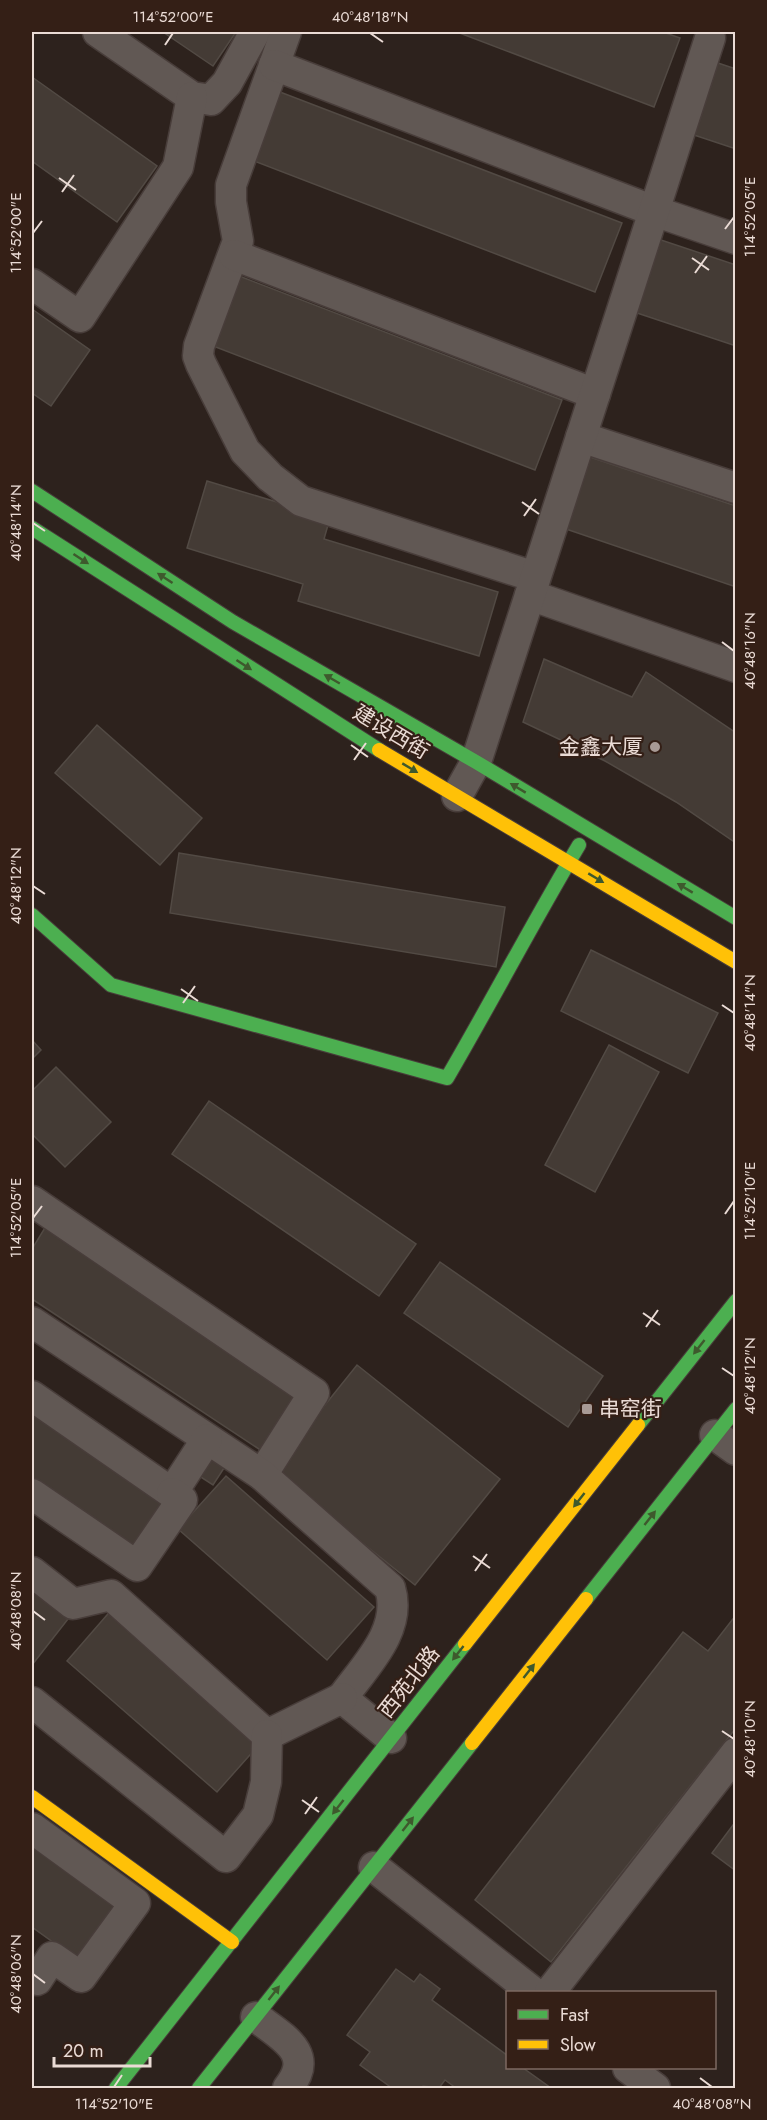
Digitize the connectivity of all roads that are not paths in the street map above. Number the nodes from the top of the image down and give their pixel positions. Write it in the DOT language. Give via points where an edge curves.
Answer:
graph roads {
  1 [pos="98,32"];
  2 [pos="255,32"];
  3 [pos="286,32"];
  4 [pos="713,39"];
  5 [pos="274,65"];
  6 [pos="192,97"];
  7 [pos="654,211"];
  8 [pos="735,240"];
  9 [pos="234,255"];
  10 [pos="32,284"];
  11 [pos="595,394"];
  12 [pos="581,437"];
  13 [pos="735,488"];
  14 [pos="32,491"];
  15 [pos="32,528"];
  16 [pos="533,586"];
  17 [pos="735,667"];
  18 [pos="476,762"];
  19 [pos="457,796"];
  20 [pos="588,830"];
  21 [pos="569,862"];
  22 [pos="32,915"];
  23 [pos="735,918"];
  24 [pos="735,962"];
  25 [pos="32,1201"];
  26 [pos="735,1301"];
  27 [pos="32,1322"];
  28 [pos="32,1396"];
  29 [pos="735,1409"];
  30 [pos="207,1439"];
  31 [pos="725,1442"];
  32 [pos="257,1483"];
  33 [pos="172,1492"];
  34 [pos="32,1494"];
  35 [pos="32,1572"];
  36 [pos="342,1698"];
  37 [pos="32,1702"];
  38 [pos="267,1735"];
  39 [pos="392,1738"];
  40 [pos="735,1753"];
  41 [pos="32,1797"];
  42 [pos="32,1828"];
  43 [pos="374,1867"];
  44 [pos="232,1942"];
  45 [pos="33,1982"];
  46 [pos="532,1991"];
  47 [pos="551,1991"];
  48 [pos="256,2017"];
  49 [pos="631,2069"];
  50 [pos="116,2088"];
  51 [pos="199,2088"];
  52 [pos="288,2088"];
  53 [pos="655,2088"];
  1 -- 6 [label="street"];
  2 -- 6 [label="street" via="219,92 211,100"];
  3 -- 5 [label="street"];
  4 -- 7 [label="street"];
  5 -- 7 [label="street"];
  5 -- 9 [label="street" via="231,185 238,232"];
  6 -- 10 [label="street" via="178,167 80,317"];
  7 -- 8 [label="street"];
  7 -- 11 [label="street"];
  9 -- 11 [label="street"];
  9 -- 16 [label="street" via="198,356 245,451 301,501"];
  11 -- 12 [label="street"];
  12 -- 13 [label="street"];
  12 -- 16 [label="street"];
  18 -- 14 [label="main road, 建设西街, one-way" via="233,622"];
  15 -- 19 [label="main road, 建设西街, one-way" via="324,717"];
  16 -- 17 [label="street"];
  16 -- 18 [label="street"];
  18 -- 19 [label="street"];
  20 -- 18 [label="main road, 建设西街, one-way"];
  19 -- 21 [label="main road, 建设西街"];
  20 -- 21 [label="main road"];
  23 -- 20 [label="main road, 建设西街, one-way"];
  21 -- 22 [label="main road" via="447,1078 111,985"];
  21 -- 24 [label="main road, 建设西街, one-way"];
  25 -- 32 [label="street" via="314,1393"];
  26 -- 39 [label="main road, 西苑北路, one-way"];
  27 -- 30 [label="street"];
  28 -- 33 [label="street"];
  29 -- 31 [label="main road"];
  30 -- 32 [label="street"];
  30 -- 33 [label="street"];
  43 -- 31 [label="main road, one-way"];
  32 -- 36 [label="street" via="390,1588 394,1618 384,1640"];
  33 -- 34 [label="street" via="182,1500 136,1566"];
  35 -- 38 [label="street" via="73,1604 111,1595"];
  36 -- 38 [label="street"];
  36 -- 39 [label="street"];
  37 -- 38 [label="street" via="226,1857 258,1815 266,1782"];
  39 -- 44 [label="main road, 西苑北路, one-way"];
  40 -- 47 [label="street"];
  41 -- 44 [label="main road"];
  42 -- 45 [label="street" via="135,1903 81,1977 52,1957"];
  43 -- 46 [label="street"];
  48 -- 43 [label="main road, one-way"];
  44 -- 50 [label="main road, 西苑北路"];
  48 -- 51 [label="main road"];
  48 -- 52 [label="street" via="294,2047 300,2061 296,2079"];
  49 -- 53 [label="street"];
}
